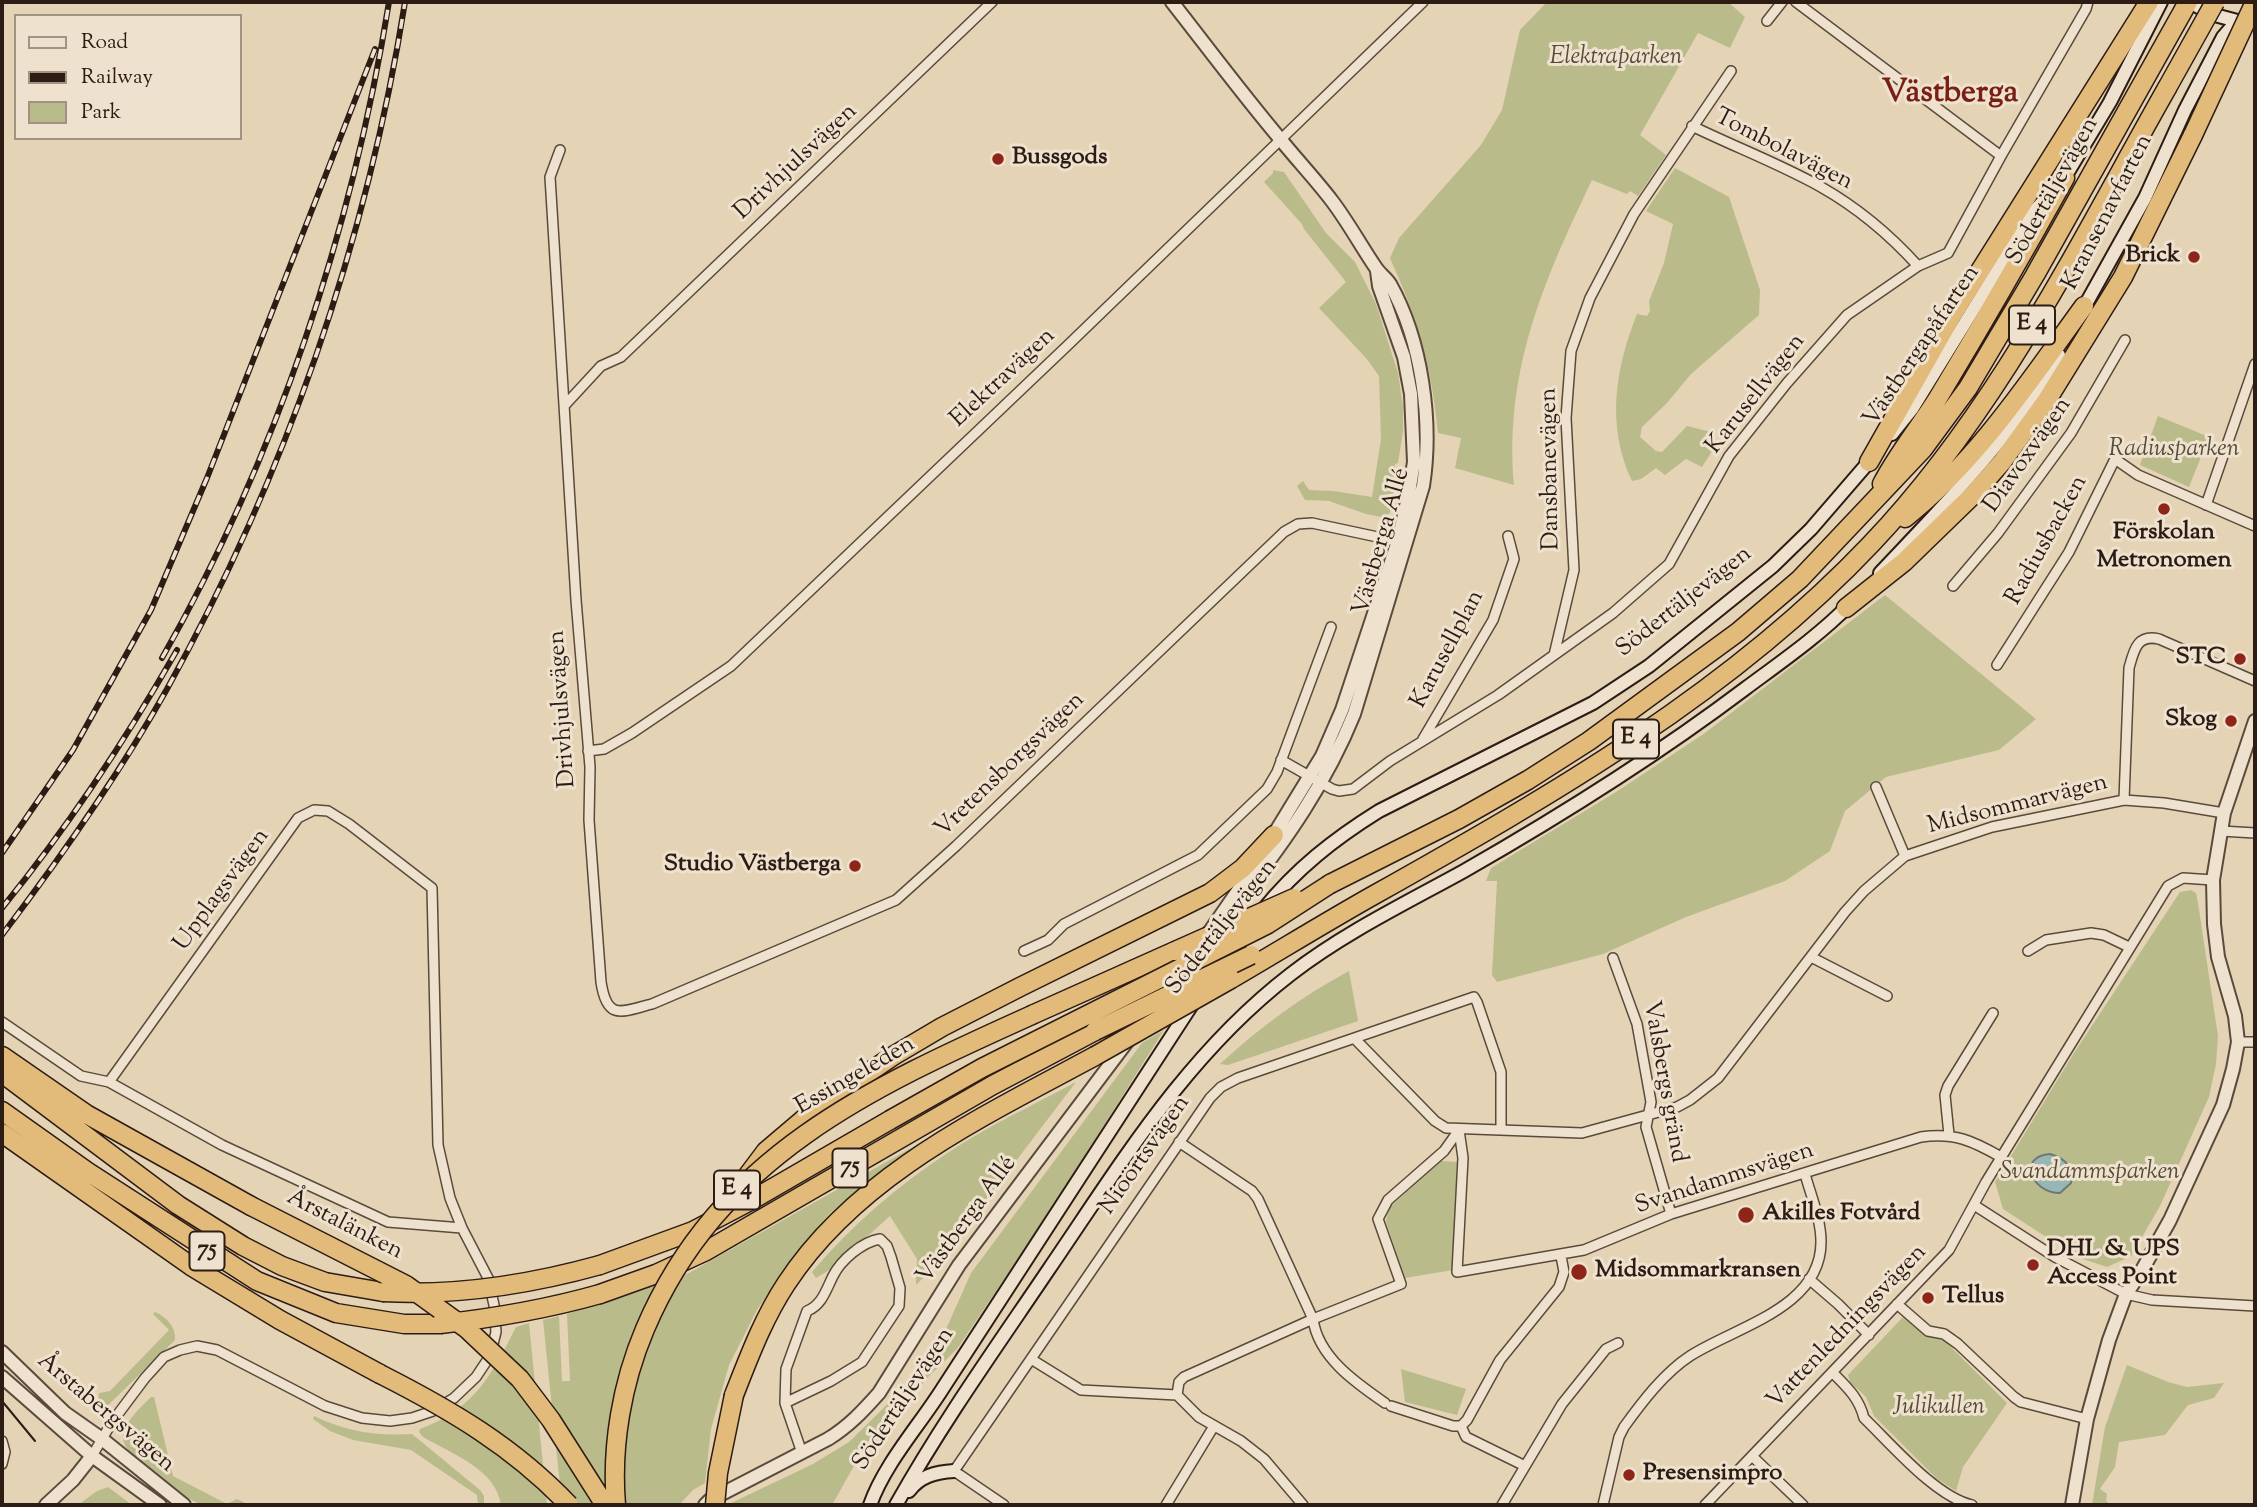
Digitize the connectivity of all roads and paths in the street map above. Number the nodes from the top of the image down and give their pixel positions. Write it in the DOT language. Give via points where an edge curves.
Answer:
graph roads {
  1 [pos="992,2"];
  2 [pos="1172,2"];
  3 [pos="1423,2"];
  4 [pos="1782,2"];
  5 [pos="1796,2"];
  6 [pos="2088,2"];
  7 [pos="2149,2"];
  8 [pos="2161,2"];
  9 [pos="2189,2"];
  10 [pos="2215,2"];
  11 [pos="2255,2"];
  12 [pos="1768,21"];
  13 [pos="2236,22"];
  14 [pos="2255,22"];
  15 [pos="1731,71"];
  16 [pos="1692,126"];
  17 [pos="1281,141"];
  18 [pos="560,150"];
  19 [pos="2001,156"];
  20 [pos="2066,178"];
  21 [pos="1915,268"];
  22 [pos="2084,306"];
  23 [pos="2125,340"];
  24 [pos="2255,363"];
  25 [pos="565,405"];
  26 [pos="1869,462"];
  27 [pos="1873,502"];
  28 [pos="2206,505"];
  29 [pos="2255,526"];
  30 [pos="1508,536"];
  31 [pos="1402,542"];
  32 [pos="1872,544"];
  33 [pos="1953,586"];
  34 [pos="1846,608"];
  35 [pos="1331,627"];
  36 [pos="1554,655"];
  37 [pos="1997,665"];
  38 [pos="2255,681"];
  39 [pos="2255,721"];
  40 [pos="1423,740"];
  41 [pos="588,751"];
  42 [pos="1281,760"];
  43 [pos="1316,779"];
  44 [pos="1876,787"];
  45 [pos="2124,800"];
  46 [pos="2224,813"];
  47 [pos="2221,831"];
  48 [pos="2255,833"];
  49 [pos="1274,835"];
  50 [pos="1905,856"];
  51 [pos="2213,880"];
  52 [pos="1330,884"];
  53 [pos="1372,896"];
  54 [pos="1224,913"];
  55 [pos="2129,947"];
  56 [pos="1024,951"];
  57 [pos="2028,951"];
  58 [pos="1811,957"];
  59 [pos="1613,958"];
  60 [pos="1888,996"];
  61 [pos="610,1009"];
  62 [pos="1993,1013"];
  63 [pos="2,1022"];
  64 [pos="1355,1038"];
  65 [pos="2238,1042"];
  66 [pos="2255,1042"];
  67 [pos="2,1056"];
  68 [pos="2,1073"];
  69 [pos="109,1082"];
  70 [pos="2,1111"];
  71 [pos="1647,1115"];
  72 [pos="1459,1130"];
  73 [pos="1500,1130"];
  74 [pos="2,1133"];
  75 [pos="1950,1135"];
  76 [pos="1179,1142"];
  77 [pos="2001,1157"];
  78 [pos="1805,1174"];
  79 [pos="739,1188"];
  80 [pos="1974,1205"];
  81 [pos="1671,1214"];
  82 [pos="462,1228"];
  83 [pos="1561,1255"];
  84 [pos="1809,1279"];
  85 [pos="2126,1294"];
  86 [pos="1897,1304"];
  87 [pos="2255,1306"];
  88 [pos="1313,1319"];
  89 [pos="1869,1335"];
  90 [pos="1618,1343"];
  91 [pos="2,1352"];
  92 [pos="1031,1359"];
  93 [pos="1833,1373"];
  94 [pos="2,1377"];
  95 [pos="1177,1395"];
  96 [pos="785,1403"];
  97 [pos="2087,1419"];
  98 [pos="1214,1426"];
  99 [pos="1461,1426"];
  100 [pos="102,1439"];
  101 [pos="2,1441"];
  102 [pos="802,1454"];
  103 [pos="92,1455"];
  104 [pos="1752,1456"];
  105 [pos="2,1464"];
  106 [pos="1525,1466"];
  107 [pos="954,1471"];
  108 [pos="872,1499"];
  109 [pos="1956,1504"];
  110 [pos="46,1505"];
  111 [pos="160,1505"];
  112 [pos="184,1505"];
  113 [pos="569,1505"];
  114 [pos="605,1505"];
  115 [pos="616,1505"];
  116 [pos="705,1505"];
  117 [pos="715,1505"];
  118 [pos="862,1505"];
  119 [pos="897,1505"];
  120 [pos="1004,1505"];
  121 [pos="1166,1505"];
  122 [pos="1303,1505"];
  123 [pos="1502,1505"];
  124 [pos="1603,1505"];
  125 [pos="1705,1505"];
  126 [pos="1803,1505"];
  127 [pos="1972,1505"];
  128 [pos="2072,1505"];
  1 -- 25 [label="street, Drivhjulsvägen" via="621,357 601,366"];
  2 -- 17 [label="main road, Västberga Allé"];
  3 -- 17 [label="street, Elektravägen"];
  4 -- 12 [label="street"];
  5 -- 19 [label="street"];
  6 -- 19 [label="street, Karusellvägen"];
  7 -- 26 [label="highway" via="1951,317"];
  8 -- 20 [label="main road, Västbergapåfarten"];
  9 -- 13 [label="main road"];
  9 -- 27 [label="highway, Södertäljevägen / E 4" via="1968,388 1923,449"];
  10 -- 32 [label="highway, Södertäljevägen / E 4, bridge" via="1996,387"];
  11 -- 34 [label="highway, bridge" via="2123,277 2047,400 1971,497 1904,562"];
  13 -- 14 [label="main road"];
  13 -- 22 [label="main road, Kransenavfarten" via="2223,37 2145,198"];
  15 -- 16 [label="street, Dansbanevägen"];
  16 -- 21 [label="street, Tombolavägen" via="1821,187 1866,216 1896,242"];
  16 -- 36 [label="street, Dansbanevägen" via="1634,214 1590,298 1571,351 1566,418 1574,570"];
  17 -- 31 [label="main road, Västberga Allé" via="1333,202 1377,271 1389,282 1416,354 1426,463 1423,486"];
  17 -- 41 [label="street, Elektravägen" via="731,666 632,733 604,749"];
  18 -- 25 [label="street, Drivhjulsvägen" via="550,177"];
  19 -- 21 [label="street, Karusellvägen" via="1948,253"];
  20 -- 26 [label="main road, Västbergapåfarten" via="2035,211 1912,409"];
  20 -- 27 [label="highway"];
  21 -- 36 [label="street, Karusellvägen" via="1847,315 1787,383 1729,456 1669,564 1613,613"];
  22 -- 32 [label="highway, E 4" via="1977,447 1924,502"];
  22 -- 34 [label="main road, Kransenavfarten" via="2028,403 1989,454"];
  23 -- 33 [label="street, Diavoxvägen" via="2071,433"];
  24 -- 28 [label="street"];
  25 -- 41 [label="street, Drivhjulsvägen"];
  26 -- 108 [label="main road, Södertäljevägen" via="1773,566 1649,666 1593,703 1379,811 1329,844 1282,886 1213,973"];
  27 -- 52 [label="highway, Södertäljevägen / E 4" via="1790,588 1589,741 1459,819"];
  28 -- 29 [label="street, Radiusbacken"];
  28 -- 37 [label="street, Radiusbacken" via="2138,475 2115,459 2069,552"];
  30 -- 40 [label="street, Karusellplan" via="1514,559 1493,620"];
  31 -- 43 [label="main road, Västberga Allé" via="1354,714 1341,745"];
  31 -- 61 [label="street, Vretensborgsvägen" via="1312,523 1284,532 896,900 652,1004"];
  32 -- 53 [label="highway, Södertäljevägen / E 4" via="1819,595 1690,702 1531,806"];
  34 -- 119 [label="main road, Södertäljevägen" via="1648,759 1327,948 1228,1029 1156,1111 947,1420"];
  35 -- 42 [label="street, Västberga Allé"];
  36 -- 40 [label="street, Karusellvägen"];
  38 -- 45 [label="street" via="2159,639 2143,638 2129,668"];
  39 -- 46 [label="main road"];
  40 -- 43 [label="street, Karusellvägen" via="1353,789 1339,791"];
  41 -- 61 [label="street, Drivhjulsvägen" via="601,982"];
  42 -- 43 [label="street"];
  42 -- 56 [label="street, Västberga Allé" via="1267,789 1198,855"];
  43 -- 49 [label="main road, Västberga Allé"];
  43 -- 54 [label="main road, Västberga Allé" via="1265,868"];
  44 -- 50 [label="street, Midsommarvägen"];
  45 -- 46 [label="street, Midsommarvägen"];
  45 -- 50 [label="street, Midsommarvägen" via="1992,827"];
  46 -- 47 [label="main road"];
  47 -- 48 [label="street"];
  47 -- 51 [label="main road"];
  49 -- 54 [label="main road, Västberga Allé"];
  49 -- 79 [label="highway, bridge" via="1243,868 1210,893 1020,987 903,1051 819,1106 766,1151"];
  50 -- 58 [label="street, Midsommarvägen" via="1864,891"];
  51 -- 55 [label="street, Vattenledningsvägen" via="2183,878 2168,886"];
  51 -- 65 [label="main road" via="2218,957"];
  52 -- 68 [label="highway, 75, bridge" via="1268,924 1006,1056 693,1231 558,1277 471,1291 383,1292 325,1282 282,1266 178,1205"];
  52 -- 79 [label="highway, Essingeleden / E 4, bridge" via="956,1049 829,1117"];
  53 -- 70 [label="highway, 75, bridge" via="993,1085 706,1251 600,1294 493,1319 404,1324 336,1313 257,1282"];
  53 -- 117 [label="highway, E 4, bridge" via="973,1122 895,1174 844,1216 786,1283 757,1335 734,1395"];
  54 -- 102 [label="main road, Västberga Allé" via="959,1265 878,1393 845,1429"];
  55 -- 57 [label="street" via="2091,933 2046,940"];
  55 -- 77 [label="street, Vattenledningsvägen"];
  58 -- 60 [label="street"];
  58 -- 71 [label="street, Midsommarvägen" via="1710,1086 1677,1107"];
  59 -- 71 [label="street, Valsbergs gränd" via="1637,1024 1651,1102"];
  62 -- 75 [label="street" via="1948,1086"];
  63 -- 69 [label="street" via="81,1076"];
  64 -- 72 [label="street, Midsommarvägen" via="1435,1121"];
  64 -- 73 [label="street, Nioörtsvägen" via="1474,998 1502,1072"];
  64 -- 76 [label="street, Nioörtsvägen" via="1221,1087"];
  65 -- 66 [label="street"];
  65 -- 85 [label="main road" via="2222,1105 2170,1220"];
  67 -- 114 [label="highway, Årstalänken / 75, bridge" via="86,1114 406,1285 467,1329 520,1380"];
  69 -- 82 [label="street" via="222,1144 388,1222"];
  69 -- 82 [label="street, Upplagsvägen" via="298,818 314,810 328,811 432,888 438,1145"];
  71 -- 73 [label="street, Midsommarvägen" via="1582,1133"];
  71 -- 81 [label="street, Valsbergs gränd" via="1646,1128"];
  72 -- 73 [label="street, Midsommarvägen"];
  72 -- 83 [label="street, Svandammsvägen" via="1463,1158 1457,1272"];
  72 -- 88 [label="street" via="1444,1151 1388,1200 1378,1219 1401,1284"];
  74 -- 113 [label="highway, 75, bridge" via="191,1266 280,1321 472,1424 543,1478"];
  75 -- 77 [label="street, Svandammsvägen"];
  75 -- 78 [label="street, Svandammsvägen" via="1921,1138"];
  76 -- 88 [label="street" via="1252,1191"];
  76 -- 92 [label="street, Nioörtsvägen"];
  77 -- 80 [label="street, Vattenledningsvägen"];
  78 -- 81 [label="street, Svandammsvägen"];
  78 -- 84 [label="street" via="1821,1243"];
  79 -- 115 [label="highway, Essingeleden / E 4, bridge" via="715,1213 675,1270 636,1351 617,1434"];
  80 -- 85 [label="street" via="2055,1257"];
  80 -- 86 [label="street, Vattenledningsvägen" via="1949,1250"];
  81 -- 83 [label="street, Svandammsvägen" via="1595,1247"];
  82 -- 100 [label="street, Upplagsvägen" via="488,1278 496,1332 490,1356 476,1377 433,1411 390,1421 362,1418 325,1406 217,1350 197,1346 164,1357"];
  83 -- 99 [label="street" via="1564,1272 1559,1287 1500,1360"];
  84 -- 89 [label="street"];
  84 -- 124 [label="street" via="1788,1304 1701,1350 1662,1380 1619,1437"];
  85 -- 87 [label="street" via="2152,1300"];
  85 -- 97 [label="main road"];
  86 -- 89 [label="street, Vattenledningsvägen"];
  86 -- 97 [label="street" via="1928,1331 1944,1334 1958,1344 2021,1402"];
  88 -- 95 [label="street" via="1184,1377"];
  88 -- 99 [label="street" via="1315,1334 1338,1365 1388,1405"];
  89 -- 93 [label="street, Vattenledningsvägen"];
  90 -- 106 [label="street" via="1606,1349 1562,1404"];
  91 -- 100 [label="main road, Årstabergsvägen" via="65,1413"];
  92 -- 95 [label="street" via="1081,1390"];
  92 -- 107 [label="street, Nioörtsvägen"];
  93 -- 104 [label="street, Vattenledningsvägen"];
  93 -- 109 [label="street" via="1854,1395 1864,1418"];
  94 -- 103 [label="main road, Årstabergsvägen"];
  95 -- 98 [label="street"];
  96 -- 96 [label="street" via="786,1369 807,1311 815,1308 834,1273 863,1244 880,1239 887,1246 900,1288 899,1306 862,1362"];
  96 -- 102 [label="street"];
  97 -- 128 [label="main road"];
  98 -- 121 [label="street"];
  98 -- 122 [label="street" via="1264,1459"];
  99 -- 106 [label="street" via="1466,1437"];
  100 -- 103 [label="street, Upplagsvägen"];
  100 -- 112 [label="main road, Årstabergsvägen"];
  101 -- 105 [label="street"];
  102 -- 116 [label="main road, Västberga Allé"];
  103 -- 110 [label="main road"];
  103 -- 111 [label="main road, Årstabergsvägen"];
  104 -- 125 [label="street, Vattenledningsvägen"];
  104 -- 126 [label="street"];
  106 -- 123 [label="street"];
  107 -- 119 [label="main road" via="925,1477"];
  107 -- 120 [label="street"];
  108 -- 118 [label="main road, Södertäljevägen"];
  109 -- 127 [label="street"];
}
